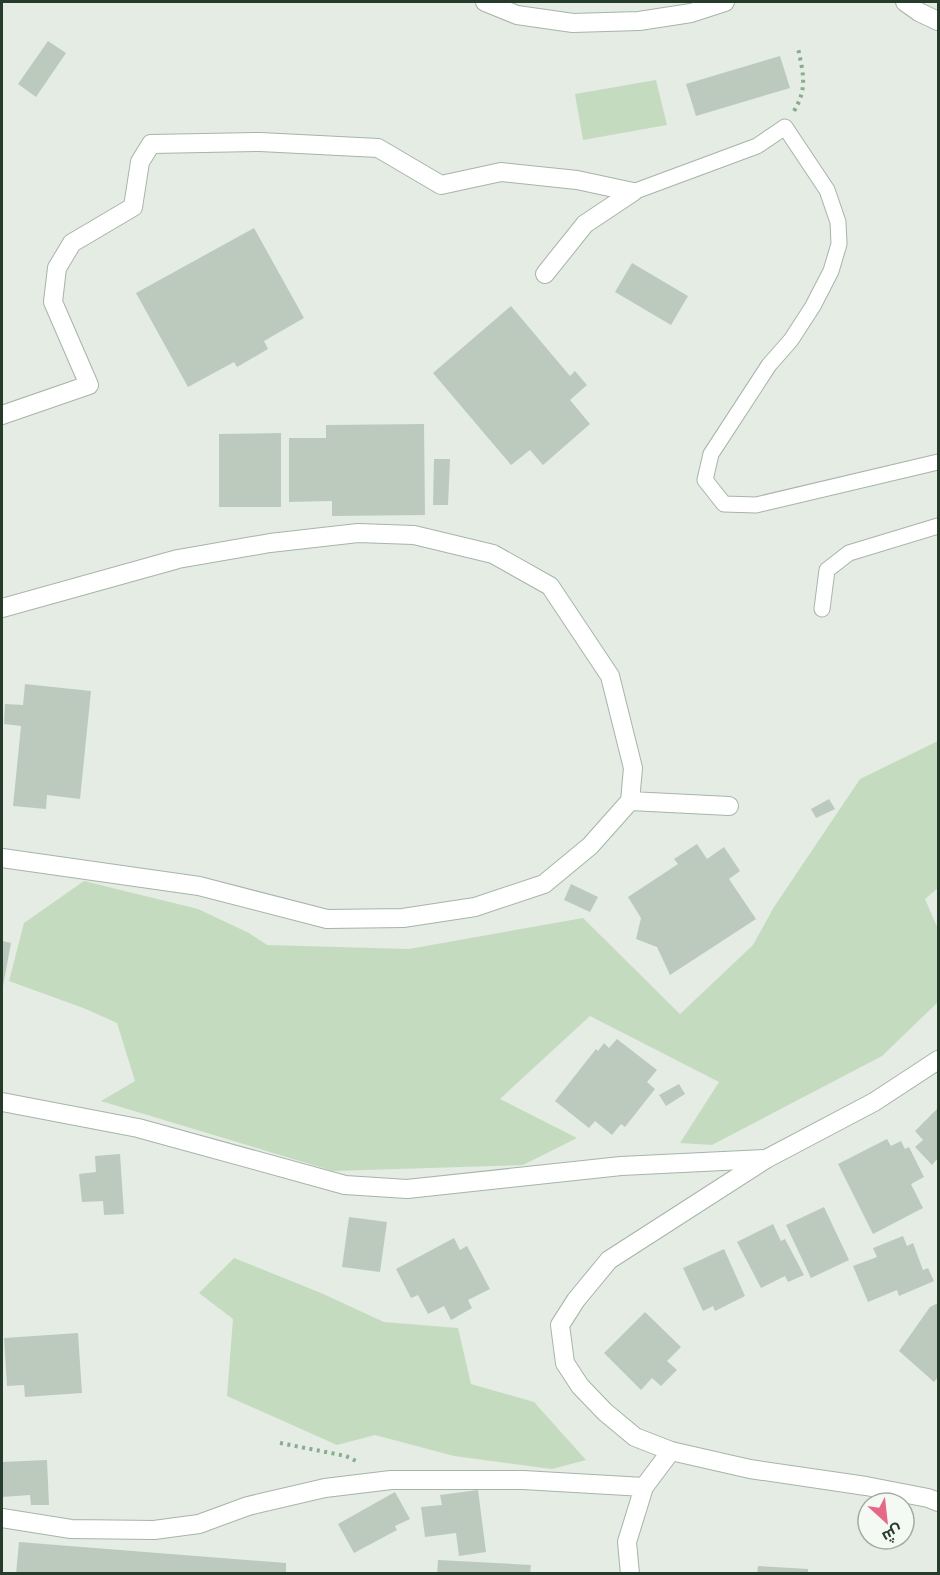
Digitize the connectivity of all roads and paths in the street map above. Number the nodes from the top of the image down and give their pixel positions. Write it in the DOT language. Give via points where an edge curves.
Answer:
graph roads {
  1 [pos="484,2"];
  2 [pos="725,2"];
  3 [pos="905,2"];
  4 [pos="939,21"];
  5 [pos="798,48"];
  6 [pos="784,127"];
  7 [pos="633,192"];
  8 [pos="545,273"];
  9 [pos="2,415"];
  10 [pos="939,462"];
  11 [pos="939,526"];
  12 [pos="2,608"];
  13 [pos="822,609"];
  14 [pos="630,801"];
  15 [pos="729,806"];
  16 [pos="2,858"];
  17 [pos="939,1060"];
  18 [pos="2,1102"];
  19 [pos="766,1160"];
  20 [pos="280,1443"];
  21 [pos="671,1451"];
  22 [pos="391,1480"];
  23 [pos="644,1487"];
  24 [pos="939,1502"];
  25 [pos="2,1518"];
  26 [pos="630,1574"];
  1 -- 2 [label="street" via="517,15 573,23 639,21 691,14"];
  3 -- 4 [label="street"];
  5 -- 6 [label="path" via="804,78 801,99"];
  6 -- 7 [label="lane" via="757,146"];
  6 -- 10 [label="lane" via="827,190 838,222 839,244 831,271 813,306 711,454 705,480 724,504 756,505"];
  7 -- 8 [label="street" via="585,224"];
  7 -- 9 [label="street" via="577,180 501,172 441,185 378,148 260,142 151,144 141,162 133,207 72,243 57,268 53,302 89,385"];
  11 -- 13 [label="lane" via="849,554 826,570"];
  12 -- 14 [label="street" via="177,559 358,533 414,535 492,554 550,586 610,676 633,768"];
  14 -- 15 [label="street"];
  14 -- 16 [label="street" via="590,846 544,884 476,907 403,918 327,919 199,886"];
  17 -- 19 [label="street" via="874,1102"];
  18 -- 19 [label="street" via="138,1128 345,1185 407,1189 621,1166"];
  19 -- 21 [label="street" via="609,1260 560,1325 565,1363 580,1386 634,1437"];
  20 -- 22 [label="path" via="346,1456"];
  21 -- 23 [label="street"];
  21 -- 24 [label="street"];
  22 -- 23 [label="street" via="523,1480"];
  22 -- 25 [label="street" via="325,1488 248,1506 199,1524 154,1530 71,1529"];
  23 -- 26 [label="street" via="627,1542"];
}
